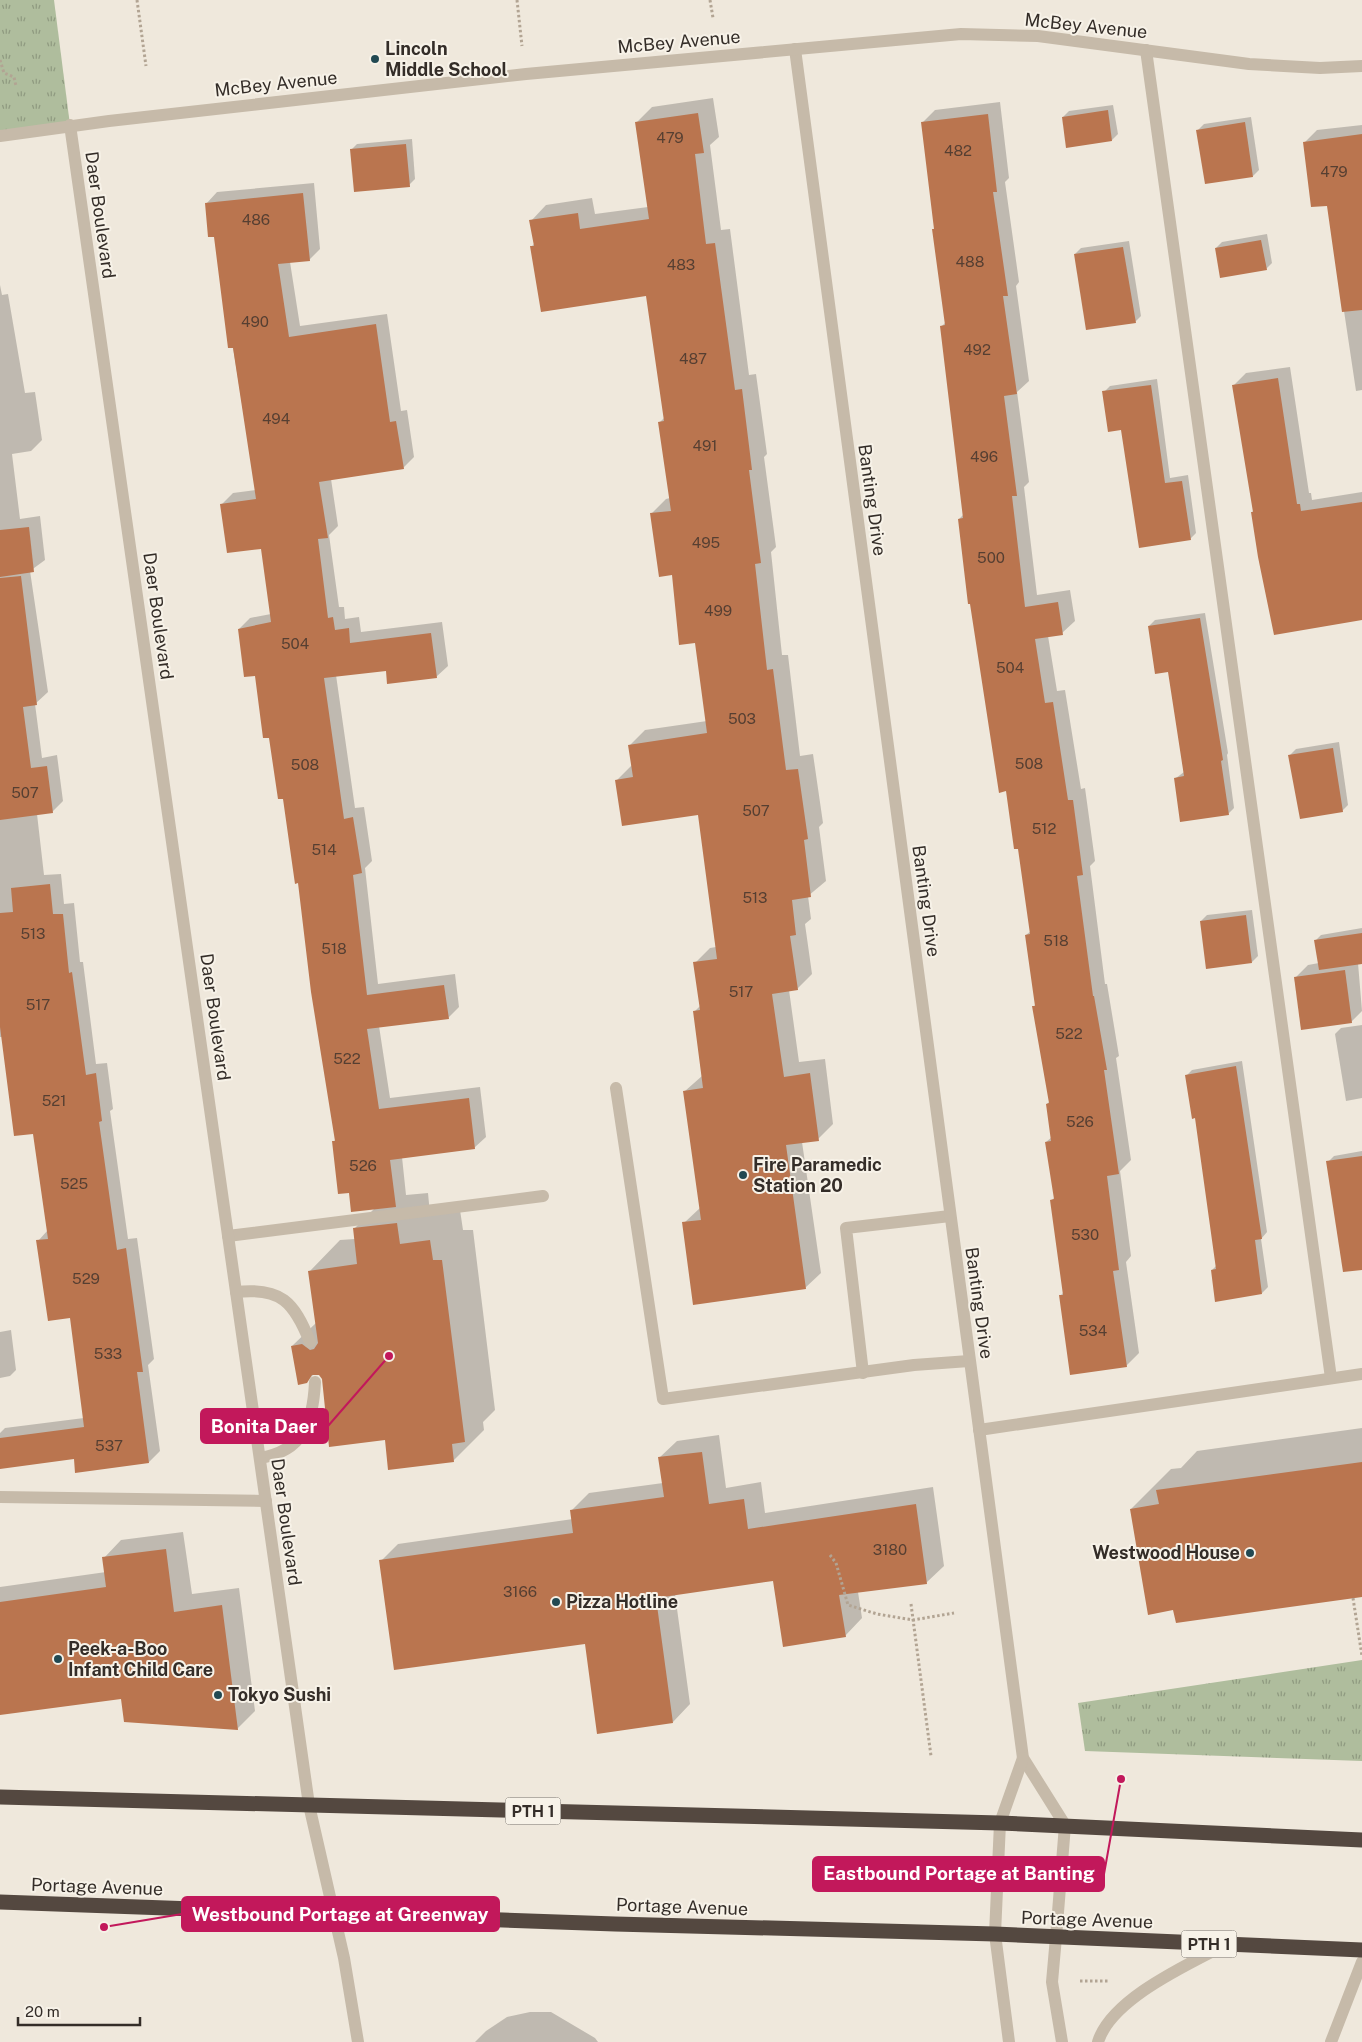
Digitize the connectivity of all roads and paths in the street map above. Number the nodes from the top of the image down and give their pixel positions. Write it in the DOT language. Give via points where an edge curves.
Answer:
graph roads {
  1 [pos="137,0"];
  2 [pos="517,0"];
  3 [pos="710,0"];
  4 [pos="712,18"];
  5 [pos="795,49"];
  6 [pos="1146,50"];
  7 [pos="0,60"];
  8 [pos="146,66"];
  9 [pos="1362,66"];
  10 [pos="526,74"];
  11 [pos="16,86"];
  12 [pos="70,126"];
  13 [pos="0,136"];
  14 [pos="616,1088"];
  15 [pos="543,1196"];
  16 [pos="950,1216"];
  17 [pos="228,1236"];
  18 [pos="236,1292"];
  19 [pos="310,1342"];
  20 [pos="969,1361"];
  21 [pos="863,1373"];
  22 [pos="1362,1374"];
  23 [pos="1332,1378"];
  24 [pos="316,1382"];
  25 [pos="979,1430"];
  26 [pos="260,1458"];
  27 [pos="0,1497"];
  28 [pos="266,1501"];
  29 [pos="830,1555"];
  30 [pos="1354,1598"];
  31 [pos="912,1604"];
  32 [pos="954,1613"];
  33 [pos="913,1620"];
  34 [pos="1362,1656"];
  35 [pos="931,1756"];
  36 [pos="1023,1758"];
  37 [pos="0,1797"];
  38 [pos="309,1805"];
  39 [pos="1000,1823"];
  40 [pos="1065,1825"];
  41 [pos="1362,1840"];
  42 [pos="0,1902"];
  43 [pos="332,1913"];
  44 [pos="995,1934"];
  45 [pos="1056,1937"];
  46 [pos="1225,1945"];
  47 [pos="1362,1950"];
  48 [pos="1362,1962"];
  49 [pos="1110,1981"];
  50 [pos="1072,1982"];
  51 [pos="358,2042"];
  52 [pos="1009,2042"];
  53 [pos="1062,2042"];
  54 [pos="1098,2042"];
  55 [pos="1331,2042"];
  1 -- 8 [label="path"];
  2 -- 10 [label="path"];
  3 -- 4 [label="path"];
  5 -- 6 [label="street, McBey Avenue" via="961,34 1038,36"];
  5 -- 10 [label="street, McBey Avenue"];
  5 -- 16 [label="street, Banting Drive"];
  6 -- 9 [label="street, McBey Avenue" via="1249,64 1320,68"];
  6 -- 23 [label="street"];
  7 -- 11 [label="path" via="4,73 14,77"];
  10 -- 12 [label="street, McBey Avenue"];
  12 -- 13 [label="street, McBey Avenue"];
  12 -- 17 [label="street, Daer Boulevard"];
  14 -- 21 [label="street" via="663,1399"];
  15 -- 17 [label="street"];
  16 -- 20 [label="street, Banting Drive"];
  16 -- 21 [label="street" via="846,1228"];
  17 -- 18 [label="street, Daer Boulevard"];
  18 -- 19 [label="street" via="270,1292 284,1300 298,1315"];
  18 -- 26 [label="street, Daer Boulevard"];
  20 -- 21 [label="street"];
  20 -- 25 [label="street, Banting Drive"];
  22 -- 23 [label="street"];
  23 -- 25 [label="street"];
  24 -- 26 [label="street" via="308,1422 292,1446 278,1455"];
  25 -- 36 [label="street, Banting Drive"];
  26 -- 28 [label="street, Daer Boulevard"];
  27 -- 28 [label="street"];
  28 -- 38 [label="street, Daer Boulevard"];
  29 -- 33 [label="path" via="836,1563 848,1605"];
  30 -- 34 [label="path"];
  31 -- 33 [label="path"];
  32 -- 33 [label="path"];
  33 -- 35 [label="path"];
  36 -- 39 [label="street, Banting Drive"];
  36 -- 40 [label="street, Banting Drive"];
  37 -- 38 [label="highway, PTH 1"];
  38 -- 39 [label="highway, PTH 1"];
  38 -- 43 [label="street, Daer Boulevard"];
  39 -- 40 [label="highway, PTH 1"];
  39 -- 44 [label="street, Banting Drive"];
  40 -- 41 [label="highway, PTH 1"];
  40 -- 45 [label="street"];
  42 -- 43 [label="highway, Portage Avenue / PTH 1"];
  43 -- 44 [label="highway, Portage Avenue / PTH 1"];
  43 -- 51 [label="street, Daer Boulevard" via="344,1958"];
  44 -- 45 [label="highway, Portage Avenue / PTH 1"];
  44 -- 52 [label="street, Banting Drive"];
  45 -- 46 [label="highway, Portage Avenue / PTH 1"];
  45 -- 53 [label="street" via="1052,1982"];
  46 -- 47 [label="highway, Portage Avenue / PTH 1"];
  46 -- 54 [label="street" via="1137,1995 1102,2030"];
  48 -- 55 [label="street"];
  49 -- 50 [label="path"];
}
